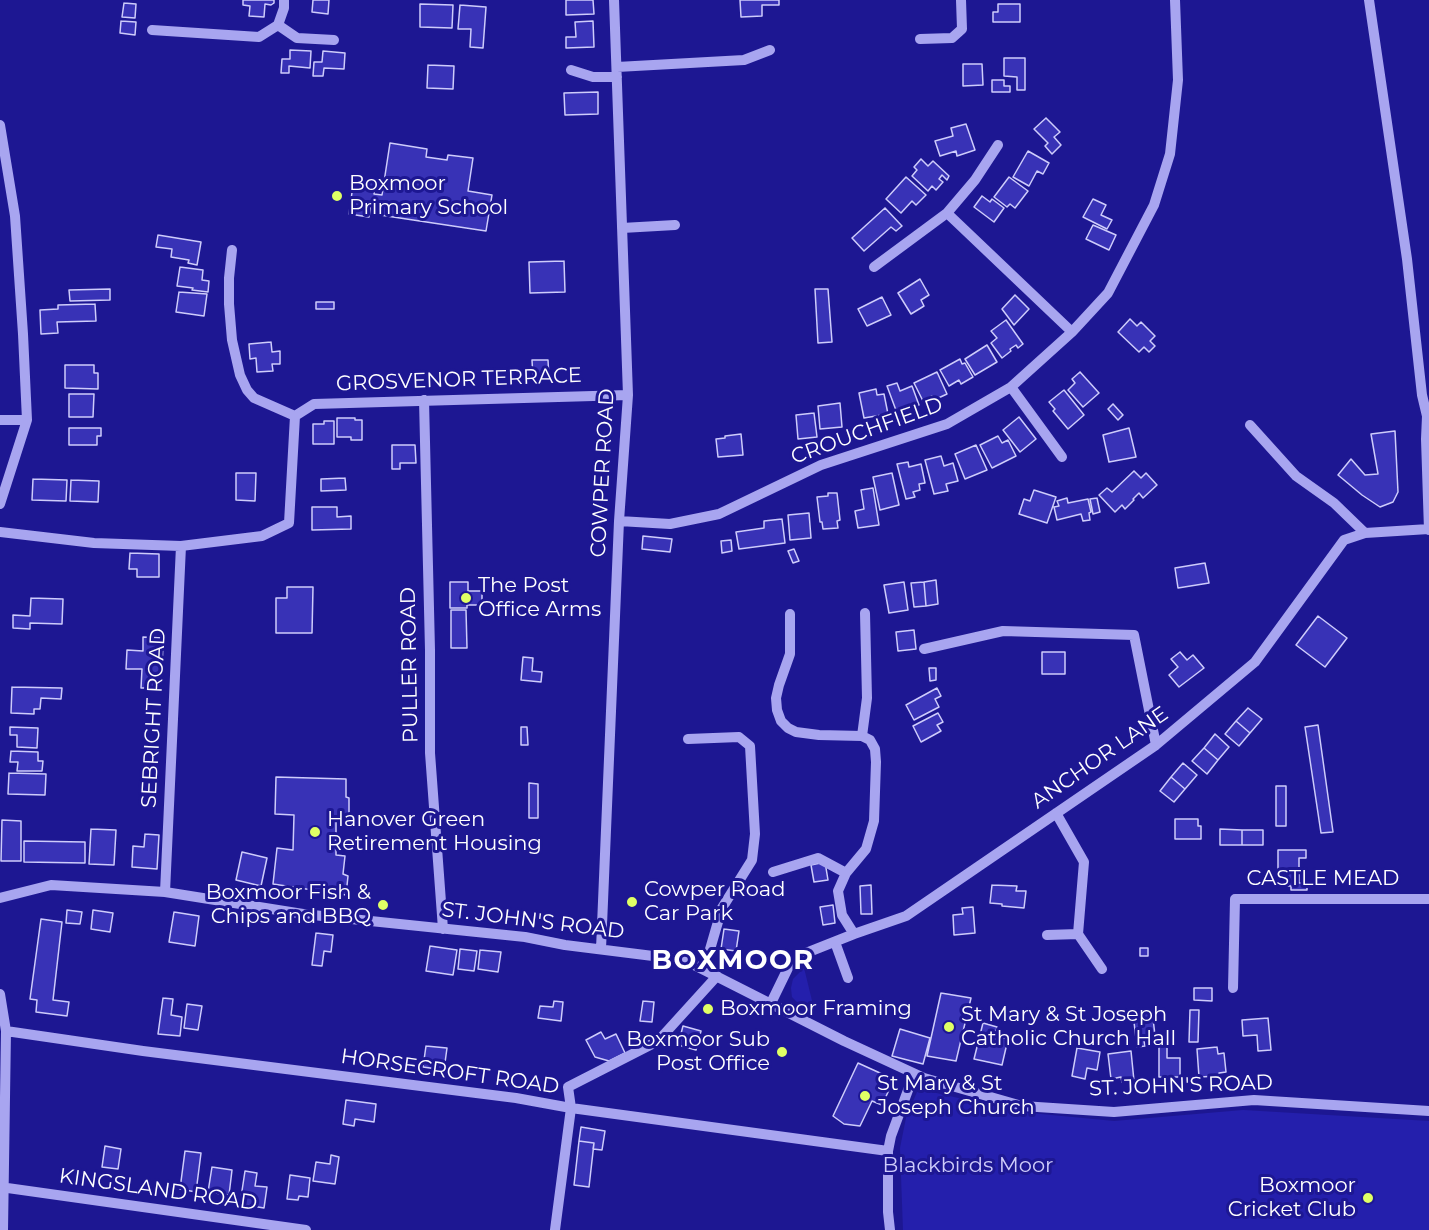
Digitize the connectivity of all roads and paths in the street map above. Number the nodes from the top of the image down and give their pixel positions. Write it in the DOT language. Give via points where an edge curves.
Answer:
graph roads {
  1 [pos="284,0"];
  2 [pos="614,0"];
  3 [pos="961,0"];
  4 [pos="1175,0"];
  5 [pos="1369,0"];
  6 [pos="278,25"];
  7 [pos="152,30"];
  8 [pos="920,39"];
  9 [pos="334,40"];
  10 [pos="770,50"];
  11 [pos="572,70"];
  12 [pos="617,72"];
  13 [pos="0,124"];
  14 [pos="998,145"];
  15 [pos="947,213"];
  16 [pos="675,225"];
  17 [pos="622,228"];
  18 [pos="232,250"];
  19 [pos="874,267"];
  20 [pos="1072,332"];
  21 [pos="1011,387"];
  22 [pos="628,395"];
  23 [pos="424,400"];
  24 [pos="295,416"];
  25 [pos="1428,416"];
  26 [pos="0,420"];
  27 [pos="27,420"];
  28 [pos="1250,425"];
  29 [pos="1062,457"];
  30 [pos="0,504"];
  31 [pos="619,521"];
  32 [pos="1429,530"];
  33 [pos="0,532"];
  34 [pos="1365,533"];
  35 [pos="181,546"];
  36 [pos="865,613"];
  37 [pos="790,614"];
  38 [pos="924,649"];
  39 [pos="862,736"];
  40 [pos="688,739"];
  41 [pos="1156,745"];
  42 [pos="1056,813"];
  43 [pos="773,872"];
  44 [pos="846,873"];
  45 [pos="165,892"];
  46 [pos="0,898"];
  47 [pos="1429,899"];
  48 [pos="443,929"];
  49 [pos="854,934"];
  50 [pos="1047,934"];
  51 [pos="1078,934"];
  52 [pos="835,942"];
  53 [pos="601,948"];
  54 [pos="1102,969"];
  55 [pos="704,970"];
  56 [pos="717,976"];
  57 [pos="848,978"];
  58 [pos="1233,988"];
  59 [pos="0,994"];
  60 [pos="771,1003"];
  61 [pos="6,1031"];
  62 [pos="914,1074"];
  63 [pos="571,1108"];
  64 [pos="1429,1111"];
  65 [pos="888,1151"];
  66 [pos="2,1187"];
  67 [pos="261,1227"];
  68 [pos="3,1230"];
  69 [pos="306,1230"];
  70 [pos="555,1230"];
  71 [pos="890,1230"];
  1 -- 6 [label="street"];
  2 -- 12 [label="street, COWPER ROAD"];
  3 -- 8 [label="street" via="962,29 952,38"];
  4 -- 20 [label="street, CROUCHFIELD" via="1178,80 1170,154 1154,205 1108,293"];
  5 -- 25 [label="street"];
  6 -- 7 [label="street" via="259,37"];
  6 -- 9 [label="street" via="297,38"];
  10 -- 12 [label="street" via="744,60"];
  11 -- 12 [label="street" via="593,77"];
  12 -- 17 [label="street, COWPER ROAD"];
  13 -- 27 [label="street" via="15,216"];
  14 -- 15 [label="street"];
  15 -- 19 [label="street"];
  15 -- 20 [label="street"];
  16 -- 17 [label="street"];
  17 -- 22 [label="street, COWPER ROAD"];
  18 -- 24 [label="street" via="229,304 240,375 254,398"];
  20 -- 21 [label="street, CROUCHFIELD"];
  21 -- 29 [label="street"];
  21 -- 31 [label="street, CROUCHFIELD" via="947,424 821,465 719,514 670,524"];
  22 -- 23 [label="street, GROSVENOR TERRACE"];
  22 -- 31 [label="street, COWPER ROAD"];
  23 -- 24 [label="street, GROSVENOR TERRACE" via="314,404"];
  23 -- 48 [label="street, PULLER ROAD" via="430,753"];
  24 -- 35 [label="street" via="289,523 262,536"];
  25 -- 32 [label="street"];
  26 -- 27 [label="street"];
  27 -- 30 [label="street"];
  28 -- 34 [label="street" via="1296,476 1334,503"];
  31 -- 53 [label="street, COWPER ROAD"];
  32 -- 34 [label="street, ANCHOR LANE"];
  33 -- 35 [label="street" via="94,543"];
  34 -- 41 [label="street, ANCHOR LANE" via="1344,540 1255,662"];
  35 -- 45 [label="street, SEBRIGHT ROAD"];
  36 -- 39 [label="street" via="867,698"];
  37 -- 39 [label="street" via="790,654 776,698 781,721 796,732"];
  38 -- 41 [label="street" via="1003,631 1134,635"];
  39 -- 44 [label="street" via="875,749 874,821 866,849"];
  40 -- 55 [label="street" via="739,737 750,746 755,834 752,860 722,908"];
  41 -- 42 [label="street, ANCHOR LANE"];
  42 -- 49 [label="street, ANCHOR LANE" via="906,916"];
  42 -- 51 [label="street" via="1084,862"];
  43 -- 44 [label="street" via="818,858"];
  44 -- 49 [label="street" via="838,891 842,915"];
  45 -- 46 [label="street, ST. JOHN'S ROAD" via="51,885"];
  45 -- 48 [label="street, ST. JOHN'S ROAD" via="303,914"];
  47 -- 58 [label="street, CASTLE MEAD" via="1235,899"];
  48 -- 53 [label="street, ST. JOHN'S ROAD"];
  49 -- 52 [label="street, ANCHOR LANE"];
  50 -- 51 [label="street"];
  51 -- 54 [label="street"];
  52 -- 57 [label="street"];
  52 -- 60 [label="street, ANCHOR LANE" via="801,955 790,964"];
  53 -- 55 [label="street, ST. JOHN'S ROAD" via="688,962"];
  55 -- 56 [label="street, ST. JOHN'S ROAD"];
  56 -- 60 [label="street, ST. JOHN'S ROAD"];
  56 -- 63 [label="street" via="658,1041 568,1087"];
  59 -- 61 [label="street"];
  60 -- 62 [label="street, ST. JOHN'S ROAD"];
  61 -- 63 [label="street, HORSECROFT ROAD"];
  61 -- 66 [label="street"];
  62 -- 64 [label="street, ST. JOHN'S ROAD" via="1034,1107 1114,1112 1254,1100"];
  62 -- 65 [label="street"];
  63 -- 65 [label="street, HORSECROFT ROAD"];
  63 -- 70 [label="street"];
  65 -- 71 [label="street"];
  66 -- 67 [label="street, KINGSLAND ROAD"];
  66 -- 68 [label="street"];
  67 -- 69 [label="street, KINGSLAND ROAD"];
}
